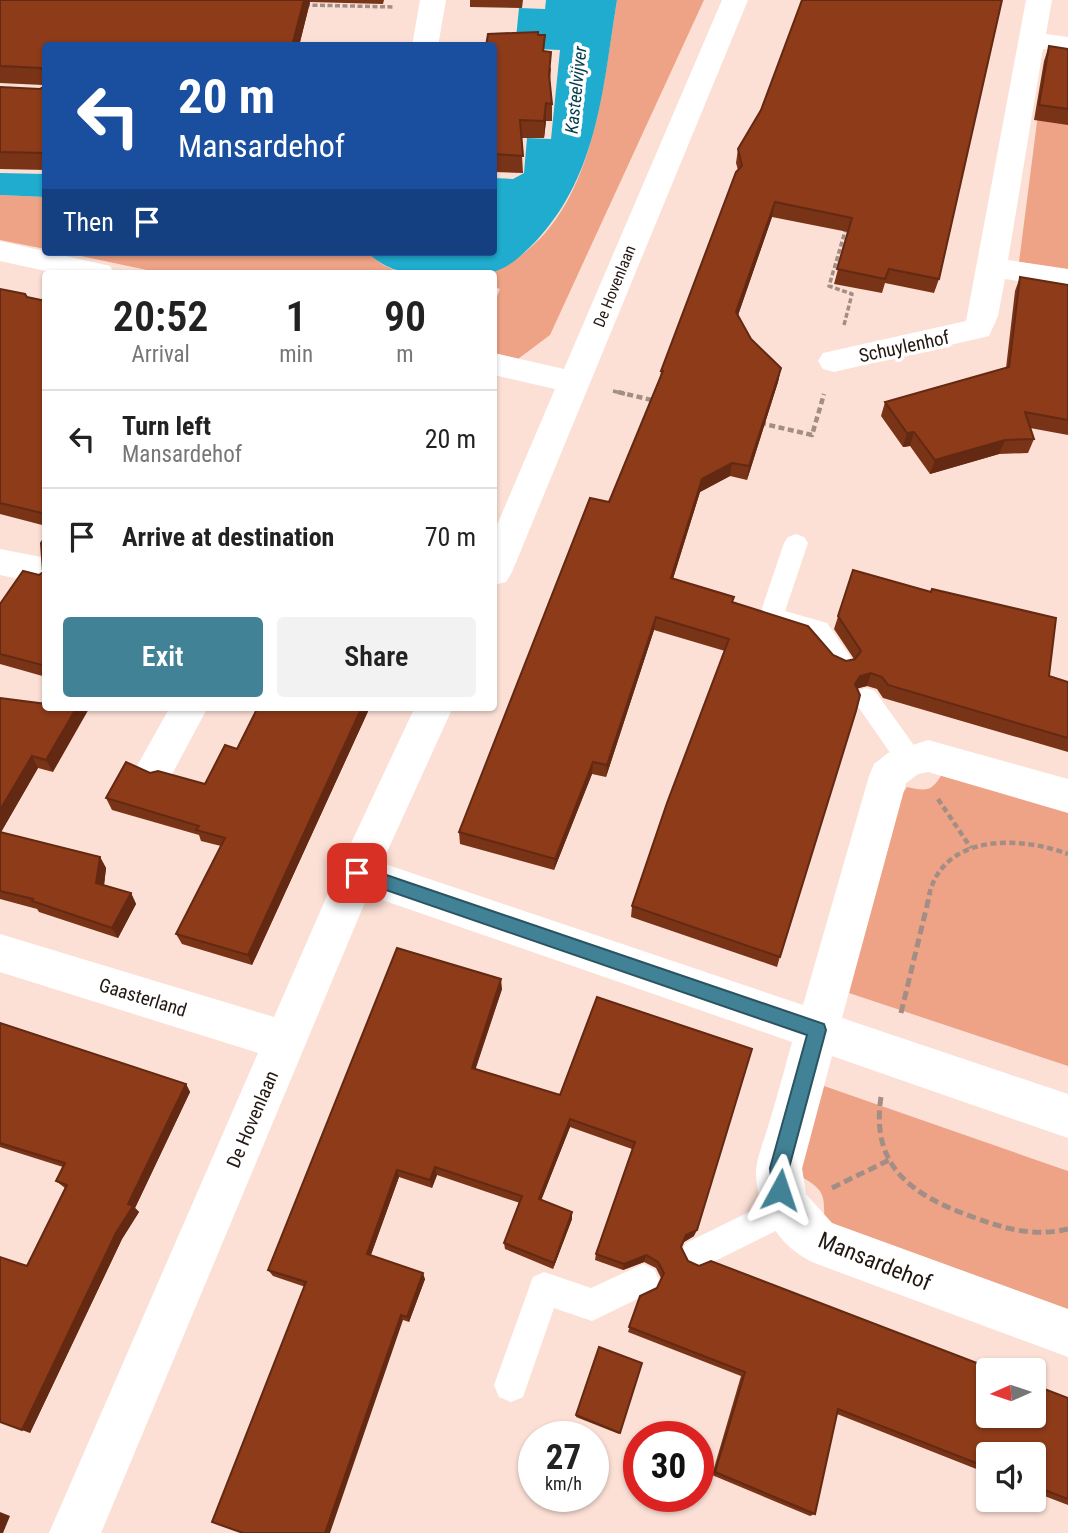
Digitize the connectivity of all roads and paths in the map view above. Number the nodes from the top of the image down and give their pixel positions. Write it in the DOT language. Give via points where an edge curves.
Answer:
graph roads {
  1 [pos="735,0"];
  2 [pos="1040,0"];
  3 [pos="432,4"];
  4 [pos="304,5"];
  5 [pos="1032,40"];
  6 [pos="426,42"];
  7 [pos="1068,45"];
  8 [pos="848,221"];
  9 [pos="0,251"];
  10 [pos="992,267"];
  11 [pos="86,270"];
  12 [pos="1068,279"];
  13 [pos="852,294"];
  14 [pos="834,361"];
  15 [pos="497,365"];
  16 [pos="574,383"];
  17 [pos="668,403"];
  18 [pos="760,423"];
  19 [pos="796,543"];
  20 [pos="1,559"];
  21 [pos="497,565"];
  22 [pos="42,571"];
  23 [pos="841,662"];
  24 [pos="866,698"];
  25 [pos="187,711"];
  26 [pos="432,711"];
  27 [pos="909,759"];
  28 [pos="156,766"];
  29 [pos="1068,796"];
  30 [pos="1068,854"];
  31 [pos="357,873"];
  32 [pos="0,953"];
  33 [pos="817,1030"];
  34 [pos="285,1041"];
  35 [pos="891,1055"];
  36 [pos="1068,1116"];
  37 [pos="889,1160"];
  38 [pos="787,1209"];
  39 [pos="1068,1229"];
  40 [pos="697,1254"];
  41 [pos="643,1280"];
  42 [pos="1068,1333"];
  43 [pos="511,1385"];
  44 [pos="75,1533"];
  1 -- 16 [label="street, De Hovenlaan"];
  2 -- 5 [label="street, Schuylenhof"];
  3 -- 4 [label="path"];
  3 -- 6 [label="street"];
  5 -- 7 [label="street"];
  5 -- 10 [label="street, Schuylenhof"];
  8 -- 13 [label="path" via="829,286"];
  9 -- 11 [label="street"];
  10 -- 12 [label="street"];
  10 -- 14 [label="street, Schuylenhof" via="978,329"];
  14 -- 18 [label="path, Schuylenhof" via="812,435"];
  15 -- 16 [label="street"];
  16 -- 17 [label="path"];
  16 -- 21 [label="street, De Hovenlaan"];
  19 -- 23 [label="lane" via="771,617 818,630"];
  20 -- 22 [label="street"];
  24 -- 27 [label="lane"];
  25 -- 28 [label="street"];
  26 -- 31 [label="street, De Hovenlaan"];
  27 -- 29 [label="street" via="947,759"];
  27 -- 33 [label="street, Mansardehof" via="888,776"];
  30 -- 35 [label="path" via="1038,844 999,842 971,848 944,864 934,876"];
  31 -- 33 [label="street"];
  31 -- 34 [label="street, De Hovenlaan"];
  32 -- 34 [label="street, Gaasterland"];
  33 -- 35 [label="street"];
  33 -- 38 [label="street, Mansardehof" via="779,1168"];
  34 -- 44 [label="street, De Hovenlaan"];
  35 -- 36 [label="street"];
  35 -- 37 [label="path" via="878,1104 878,1125"];
  37 -- 38 [label="path"];
  37 -- 39 [label="path" via="909,1186 940,1206 1022,1234"];
  38 -- 40 [label="lane"];
  38 -- 42 [label="street, Mansardehof" via="817,1241"];
  41 -- 43 [label="lane" via="592,1305 544,1288"];
}
